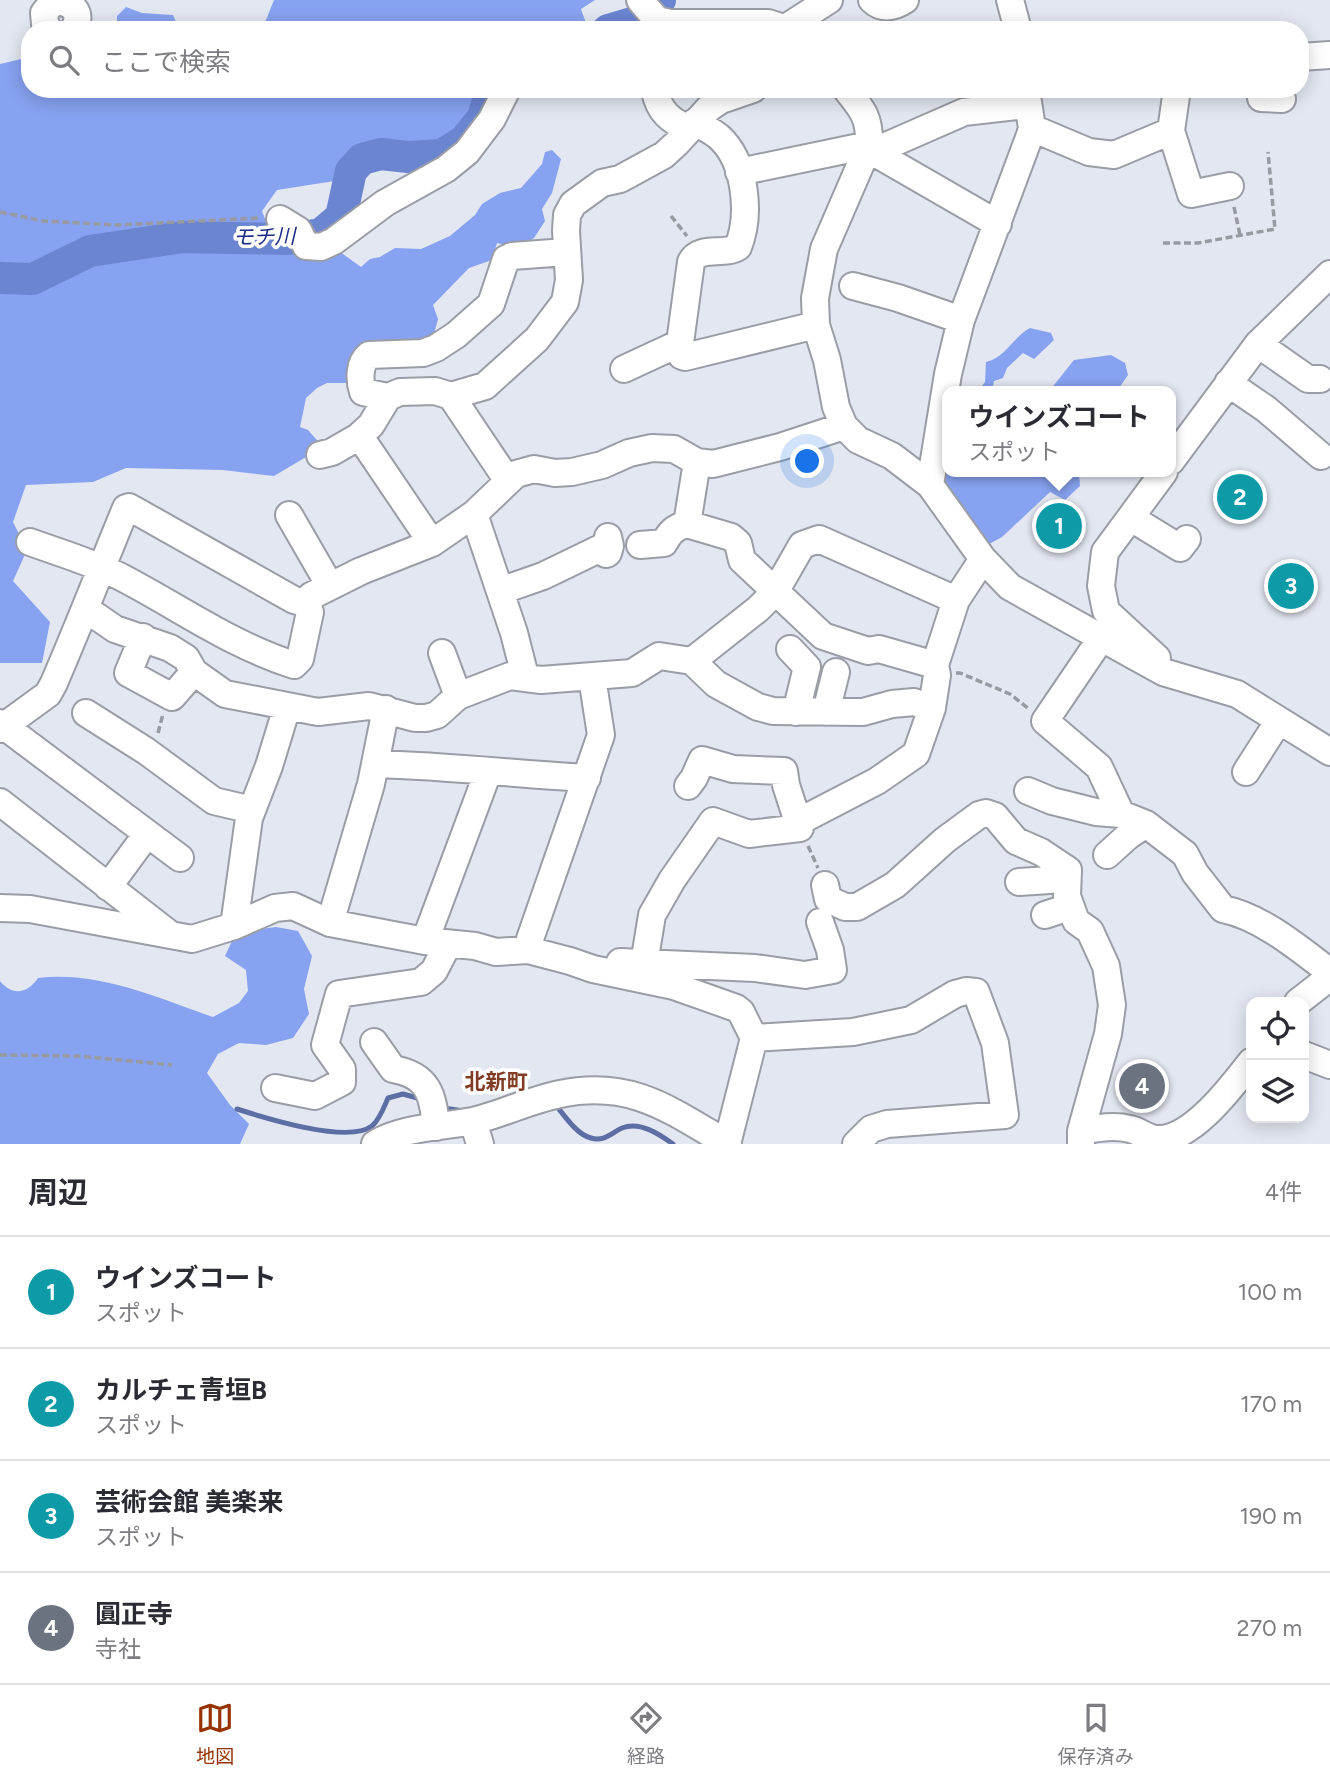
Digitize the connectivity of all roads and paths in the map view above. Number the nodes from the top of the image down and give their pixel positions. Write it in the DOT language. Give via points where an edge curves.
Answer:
graph roads {
  1 [pos="640,0"];
  2 [pos="829,0"];
  3 [pos="872,0"];
  4 [pos="905,0"];
  5 [pos="1006,1"];
  6 [pos="73,11"];
  7 [pos="44,21"];
  8 [pos="648,21"];
  9 [pos="798,21"];
  10 [pos="1014,21"];
  11 [pos="1330,55"];
  12 [pos="1309,56"];
  13 [pos="502,98"];
  14 [pos="656,98"];
  15 [pos="727,98"];
  16 [pos="853,98"];
  17 [pos="1176,98"];
  18 [pos="1028,107"];
  19 [pos="692,126"];
  20 [pos="1171,131"];
  21 [pos="868,147"];
  22 [pos="1268,152"];
  23 [pos="739,172"];
  24 [pos="1230,186"];
  25 [pos="0,212"];
  26 [pos="671,216"];
  27 [pos="279,219"];
  28 [pos="998,225"];
  29 [pos="1240,235"];
  30 [pos="1163,243"];
  31 [pos="566,252"];
  32 [pos="701,252"];
  33 [pos="1330,274"];
  34 [pos="853,286"];
  35 [pos="961,320"];
  36 [pos="816,325"];
  37 [pos="680,343"];
  38 [pos="1258,344"];
  39 [pos="624,369"];
  40 [pos="1320,379"];
  41 [pos="1228,383"];
  42 [pos="946,386"];
  43 [pos="451,396"];
  44 [pos="388,397"];
  45 [pos="942,411"];
  46 [pos="844,426"];
  47 [pos="365,444"];
  48 [pos="1176,454"];
  49 [pos="320,455"];
  50 [pos="1321,456"];
  51 [pos="696,463"];
  52 [pos="1160,477"];
  53 [pos="508,481"];
  54 [pos="930,485"];
  55 [pos="474,514"];
  56 [pos="289,516"];
  57 [pos="1131,518"];
  58 [pos="687,524"];
  59 [pos="608,537"];
  60 [pos="1187,539"];
  61 [pos="30,542"];
  62 [pos="432,543"];
  63 [pos="640,545"];
  64 [pos="983,559"];
  65 [pos="101,568"];
  66 [pos="330,586"];
  67 [pos="500,591"];
  68 [pos="775,592"];
  69 [pos="956,600"];
  70 [pos="305,603"];
  71 [pos="86,609"];
  72 [pos="143,637"];
  73 [pos="1100,640"];
  74 [pos="790,649"];
  75 [pos="442,653"];
  76 [pos="692,661"];
  77 [pos="936,670"];
  78 [pos="194,672"];
  79 [pos="836,672"];
  80 [pos="1163,673"];
  81 [pos="526,676"];
  82 [pos="592,677"];
  83 [pos="458,696"];
  84 [pos="172,697"];
  85 [pos="287,707"];
  86 [pos="932,708"];
  87 [pos="386,709"];
  88 [pos="796,712"];
  89 [pos="826,712"];
  90 [pos="86,713"];
  91 [pos="1045,721"];
  92 [pos="1278,722"];
  93 [pos="1,726"];
  94 [pos="146,751"];
  95 [pos="1330,752"];
  96 [pos="376,764"];
  97 [pos="488,772"];
  98 [pos="1246,772"];
  99 [pos="587,778"];
  100 [pos="688,786"];
  101 [pos="1028,791"];
  102 [pos="0,802"];
  103 [pos="251,810"];
  104 [pos="1121,814"];
  105 [pos="1146,824"];
  106 [pos="799,825"];
  107 [pos="147,834"];
  108 [pos="1107,855"];
  109 [pos="180,858"];
  110 [pos="1053,871"];
  111 [pos="1019,882"];
  112 [pos="825,885"];
  113 [pos="107,887"];
  114 [pos="0,908"];
  115 [pos="820,922"];
  116 [pos="330,923"];
  117 [pos="234,926"];
  118 [pos="173,936"];
  119 [pos="436,943"];
  120 [pos="528,950"];
  121 [pos="570,961"];
  122 [pos="644,964"];
  123 [pos="1330,974"];
  124 [pos="1304,997"];
  125 [pos="754,1038"];
  126 [pos="374,1042"];
  127 [pos="0,1055"];
  128 [pos="1309,1057"];
  129 [pos="172,1065"];
  130 [pos="1330,1065"];
  131 [pos="1246,1069"];
  132 [pos="275,1088"];
  133 [pos="436,1127"];
  134 [pos="477,1132"];
  135 [pos="1081,1137"];
  136 [pos="375,1144"];
  137 [pos="727,1144"];
  138 [pos="856,1144"];
  1 -- 8 [label="street"];
  2 -- 9 [label="street"];
  3 -- 4 [label="street" via="883,7"];
  5 -- 10 [label="street"];
  6 -- 7 [label="street" via="57,1 48,6"];
  11 -- 12 [label="street"];
  13 -- 27 [label="street" via="467,152 334,241 321,247 306,246 298,230"];
  14 -- 19 [label="street" via="672,122"];
  15 -- 19 [label="street"];
  16 -- 21 [label="street" via="866,114"];
  17 -- 20 [label="street"];
  18 -- 20 [label="street" via="1089,152 1114,155"];
  18 -- 21 [label="street" via="964,112 884,147"];
  18 -- 28 [label="street"];
  19 -- 23 [label="street" via="720,137"];
  19 -- 31 [label="street" via="664,155 621,179 602,183 573,204 567,215"];
  20 -- 24 [label="street" via="1191,194"];
  21 -- 23 [label="street"];
  21 -- 28 [label="street"];
  21 -- 36 [label="street" via="824,249 817,277"];
  22 -- 29 [label="path" via="1275,229"];
  23 -- 32 [label="street" via="743,224 738,247"];
  24 -- 29 [label="path"];
  25 -- 27 [label="path" via="117,225"];
  26 -- 32 [label="path"];
  28 -- 35 [label="street"];
  29 -- 30 [label="path" via="1198,243"];
  31 -- 43 [label="street" via="569,280 565,302 553,320 485,386"];
  31 -- 44 [label="street" via="506,259 491,304 436,348 363,359 363,391"];
  32 -- 37 [label="street" via="691,262"];
  33 -- 38 [label="street"];
  34 -- 35 [label="street"];
  35 -- 42 [label="street"];
  36 -- 37 [label="street" via="685,358"];
  36 -- 46 [label="street"];
  37 -- 39 [label="street"];
  38 -- 40 [label="street" via="1308,379"];
  38 -- 41 [label="street"];
  41 -- 48 [label="street"];
  41 -- 50 [label="street"];
  43 -- 44 [label="street" via="418,391"];
  43 -- 53 [label="street"];
  44 -- 49 [label="street" via="358,437"];
  45 -- 54 [label="street"];
  46 -- 51 [label="street" via="713,464"];
  46 -- 54 [label="street" via="858,440 892,456"];
  47 -- 62 [label="street"];
  51 -- 53 [label="street" via="674,449 652,447 602,465 555,473 534,469"];
  51 -- 58 [label="street"];
  52 -- 57 [label="street"];
  53 -- 55 [label="street"];
  54 -- 64 [label="street"];
  55 -- 62 [label="street"];
  55 -- 67 [label="street"];
  56 -- 66 [label="street"];
  57 -- 60 [label="street" via="1180,548"];
  57 -- 80 [label="street" via="1105,552 1103,599 1106,611 1156,655"];
  58 -- 63 [label="street" via="677,526 664,543"];
  58 -- 68 [label="street" via="738,543 741,560"];
  59 -- 67 [label="street" via="608,553 603,547"];
  61 -- 65 [label="street"];
  62 -- 66 [label="street"];
  64 -- 69 [label="street"];
  64 -- 73 [label="street" via="1010,587"];
  65 -- 70 [label="street" via="129,507"];
  65 -- 70 [label="street" via="207,627 294,665 300,659 310,612"];
  65 -- 71 [label="street"];
  66 -- 70 [label="street"];
  67 -- 81 [label="street"];
  68 -- 69 [label="street" via="802,545 819,539"];
  68 -- 76 [label="street"];
  68 -- 77 [label="street" via="823,636 869,651 879,649"];
  69 -- 77 [label="street"];
  71 -- 72 [label="street" via="115,629"];
  71 -- 93 [label="street" via="48,694"];
  72 -- 78 [label="street" via="186,658"];
  72 -- 84 [label="street" via="128,673"];
  73 -- 80 [label="street"];
  73 -- 91 [label="street"];
  74 -- 88 [label="street" via="807,667"];
  75 -- 83 [label="street"];
  76 -- 82 [label="street" via="659,656 632,673"];
  76 -- 88 [label="street" via="716,684 758,707"];
  77 -- 86 [label="street"];
  77 -- 91 [label="path" via="960,673 1010,694"];
  78 -- 84 [label="street"];
  78 -- 85 [label="street" via="225,694"];
  79 -- 89 [label="street"];
  80 -- 92 [label="street" via="1237,694"];
  81 -- 82 [label="street" via="541,680"];
  81 -- 83 [label="street" via="510,676"];
  82 -- 99 [label="street" via="601,735"];
  83 -- 87 [label="street" via="437,715 426,718"];
  84 -- 94 [label="path"];
  85 -- 87 [label="street" via="318,712 359,706"];
  85 -- 103 [label="street"];
  86 -- 89 [label="street" via="914,702 863,712"];
  86 -- 106 [label="street" via="916,754 877,782"];
  87 -- 96 [label="street"];
  88 -- 89 [label="street"];
  90 -- 94 [label="street"];
  91 -- 104 [label="street" via="1098,767"];
  92 -- 95 [label="street"];
  92 -- 98 [label="street"];
  93 -- 107 [label="street"];
  94 -- 103 [label="street" via="214,801"];
  96 -- 97 [label="street"];
  96 -- 116 [label="street"];
  97 -- 99 [label="street"];
  97 -- 119 [label="street"];
  99 -- 120 [label="street"];
  100 -- 106 [label="street" via="702,760 733,769 784,771"];
  101 -- 104 [label="street" via="1096,812"];
  102 -- 113 [label="street"];
  103 -- 117 [label="street"];
  104 -- 105 [label="street"];
  105 -- 108 [label="street"];
  105 -- 123 [label="street" via="1185,854 1223,909 1241,913"];
  106 -- 112 [label="path"];
  106 -- 122 [label="street" via="749,834 713,821 652,915"];
  107 -- 109 [label="street"];
  107 -- 113 [label="street"];
  110 -- 111 [label="street"];
  110 -- 112 [label="street" via="1016,841 995,816 986,813 945,840 895,885 858,907 828,899"];
  110 -- 135 [label="street" via="1068,870 1067,896 1059,916 1090,932 1106,966 1112,1006"];
  113 -- 118 [label="street"];
  114 -- 118 [label="street" via="30,909"];
  115 -- 122 [label="street" via="833,970 805,975 755,968"];
  116 -- 117 [label="street" via="286,906"];
  116 -- 119 [label="street"];
  117 -- 118 [label="street" via="192,939"];
  119 -- 120 [label="street"];
  119 -- 132 [label="street" via="434,971 421,982 339,994 325,1045 342,1069 342,1082 315,1097"];
  120 -- 121 [label="street"];
  121 -- 122 [label="street"];
  121 -- 125 [label="street" via="674,986 736,1008"];
  123 -- 124 [label="street"];
  125 -- 137 [label="street"];
  125 -- 138 [label="street" via="853,1032 911,1020 955,994 976,992 995,1043 1005,1115 887,1124 870,1129"];
  126 -- 133 [label="street" via="393,1069 421,1079"];
  127 -- 129 [label="path" via="78,1056"];
  128 -- 130 [label="street"];
  131 -- 135 [label="street" via="1222,1100 1175,1135 1157,1139 1114,1126"];
  133 -- 134 [label="street"];
  133 -- 136 [label="street" via="389,1135"];
  134 -- 137 [label="street" via="559,1094 605,1090 652,1100"];
}
